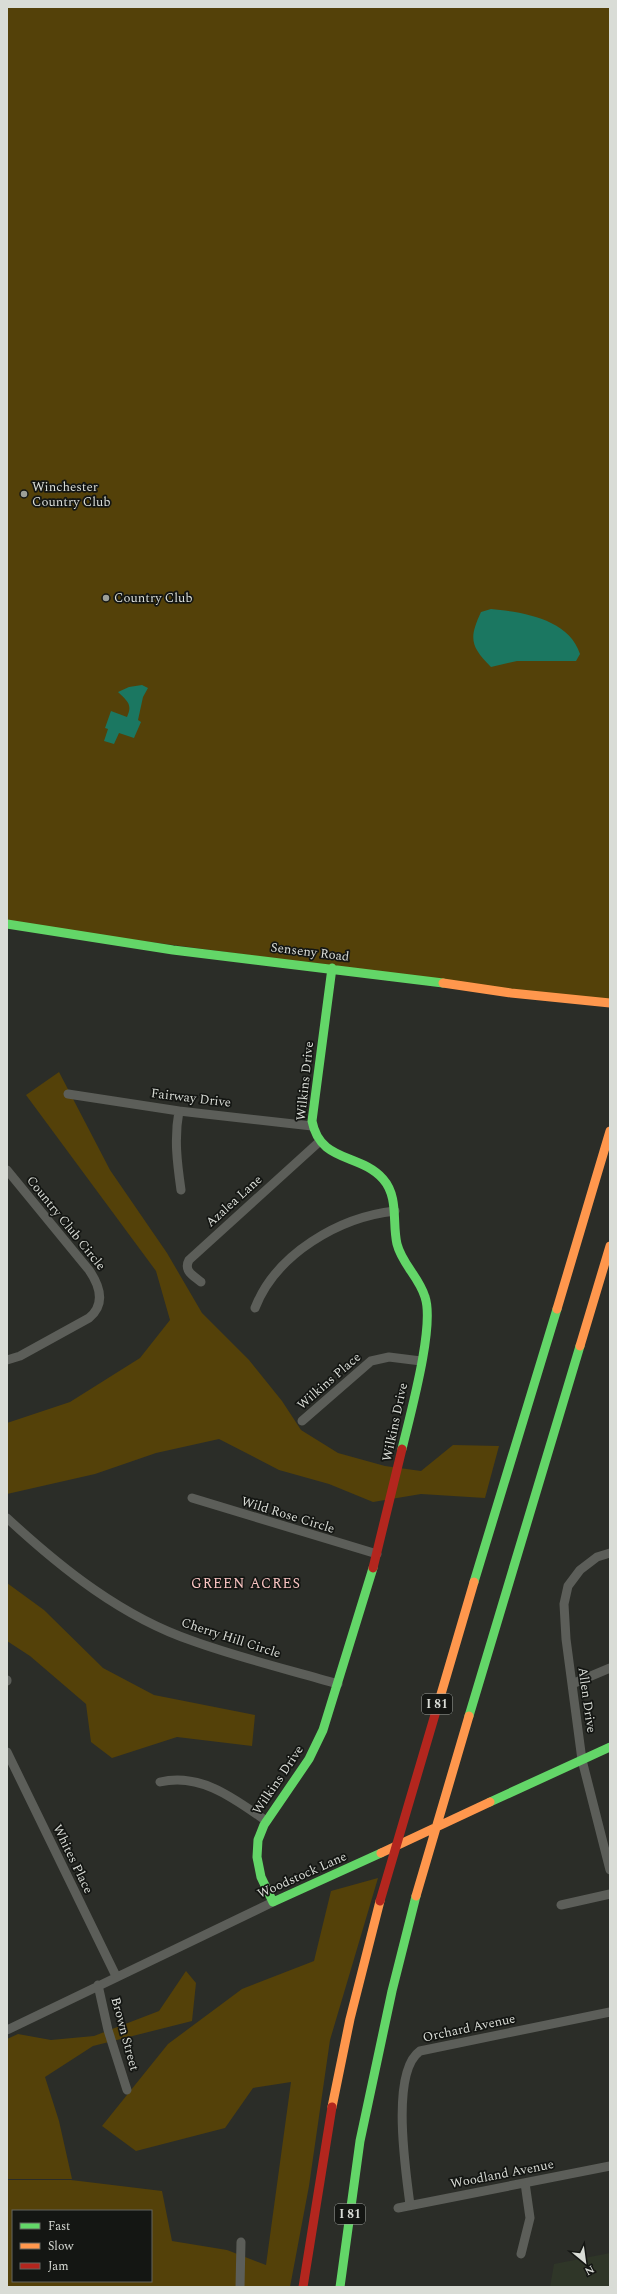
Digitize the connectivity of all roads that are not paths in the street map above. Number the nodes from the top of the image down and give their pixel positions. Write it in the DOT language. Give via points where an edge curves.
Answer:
graph roads {
  1 [pos="7,924"];
  2 [pos="332,968"];
  3 [pos="610,1003"];
  4 [pos="68,1094"];
  5 [pos="179,1111"];
  6 [pos="312,1126"];
  7 [pos="610,1131"];
  8 [pos="319,1142"];
  9 [pos="7,1170"];
  10 [pos="181,1190"];
  11 [pos="395,1211"];
  12 [pos="610,1246"];
  13 [pos="201,1282"];
  14 [pos="255,1308"];
  15 [pos="7,1360"];
  16 [pos="421,1360"];
  17 [pos="302,1421"];
  18 [pos="192,1498"];
  19 [pos="7,1518"];
  20 [pos="610,1553"];
  21 [pos="377,1554"];
  22 [pos="610,1668"];
  23 [pos="338,1684"];
  24 [pos="572,1684"];
  25 [pos="610,1747"];
  26 [pos="7,1752"];
  27 [pos="582,1760"];
  28 [pos="160,1782"];
  29 [pos="265,1820"];
  30 [pos="610,1870"];
  31 [pos="610,1894"];
  32 [pos="273,1902"];
  33 [pos="561,1905"];
  34 [pos="116,1976"];
  35 [pos="98,1985"];
  36 [pos="610,2012"];
  37 [pos="8,2028"];
  38 [pos="127,2090"];
  39 [pos="610,2166"];
  40 [pos="525,2183"];
  41 [pos="410,2205"];
  42 [pos="398,2208"];
  43 [pos="241,2242"];
  44 [pos="521,2254"];
  45 [pos="240,2287"];
  46 [pos="303,2287"];
  47 [pos="340,2287"];
  1 -- 2 [label="main road, Senseny Road" via="173,950"];
  2 -- 3 [label="main road, Senseny Road" via="512,993"];
  2 -- 6 [label="main road, Wilkins Drive"];
  4 -- 5 [label="street, Fairway Drive"];
  5 -- 6 [label="street, Fairway Drive"];
  5 -- 10 [label="street" via="175,1132"];
  6 -- 8 [label="main road, Wilkins Drive"];
  7 -- 46 [label="main road, I 81" via="384,1884 350,2019 332,2104"];
  8 -- 11 [label="main road, Wilkins Drive" via="379,1174 392,1193"];
  8 -- 13 [label="street, Azalea Lane" via="188,1260 188,1271"];
  9 -- 15 [label="street, Country Club Circle" via="89,1270 100,1288 101,1295 98,1308 89,1318 20,1356"];
  11 -- 14 [label="street" via="366,1215 321,1235 280,1270 262,1292"];
  11 -- 16 [label="main road, Wilkins Drive" via="398,1248 427,1299 428,1319"];
  12 -- 47 [label="main road, I 81" via="420,1877 390,1998 360,2141"];
  16 -- 17 [label="street, Wilkins Place" via="389,1357 371,1361"];
  16 -- 21 [label="main road, Wilkins Drive"];
  18 -- 21 [label="street, Wild Rose Circle"];
  19 -- 23 [label="street, Cherry Hill Circle" via="48,1555 87,1584 143,1619 192,1641"];
  20 -- 24 [label="street, Allen Drive" via="597,1557 580,1570 565,1596 566,1639"];
  21 -- 23 [label="main road, Wilkins Drive"];
  22 -- 24 [label="street"];
  23 -- 29 [label="main road, Wilkins Drive" via="326,1724 308,1761"];
  24 -- 27 [label="street, Allen Drive"];
  25 -- 27 [label="main road, Woodstock Lane"];
  26 -- 34 [label="street, Whites Place"];
  27 -- 30 [label="street, Allen Drive"];
  27 -- 32 [label="main road, Woodstock Lane"];
  28 -- 29 [label="street" via="170,1780 209,1786 231,1796"];
  29 -- 32 [label="main road, Wilkins Drive" via="258,1835 255,1851 260,1875"];
  31 -- 33 [label="street"];
  32 -- 34 [label="street, Woodstock Lane"];
  34 -- 35 [label="street, Woodstock Lane"];
  35 -- 37 [label="street, Woodstock Lane"];
  35 -- 38 [label="street, Brown Street" via="108,2030"];
  36 -- 41 [label="street, Orchard Avenue" via="466,2041 416,2054 407,2071 402,2109"];
  39 -- 40 [label="street, Woodland Avenue"];
  40 -- 41 [label="street, Woodland Avenue"];
  40 -- 44 [label="street" via="530,2218"];
  41 -- 42 [label="street, Woodland Avenue"];
  43 -- 45 [label="street"];
}
